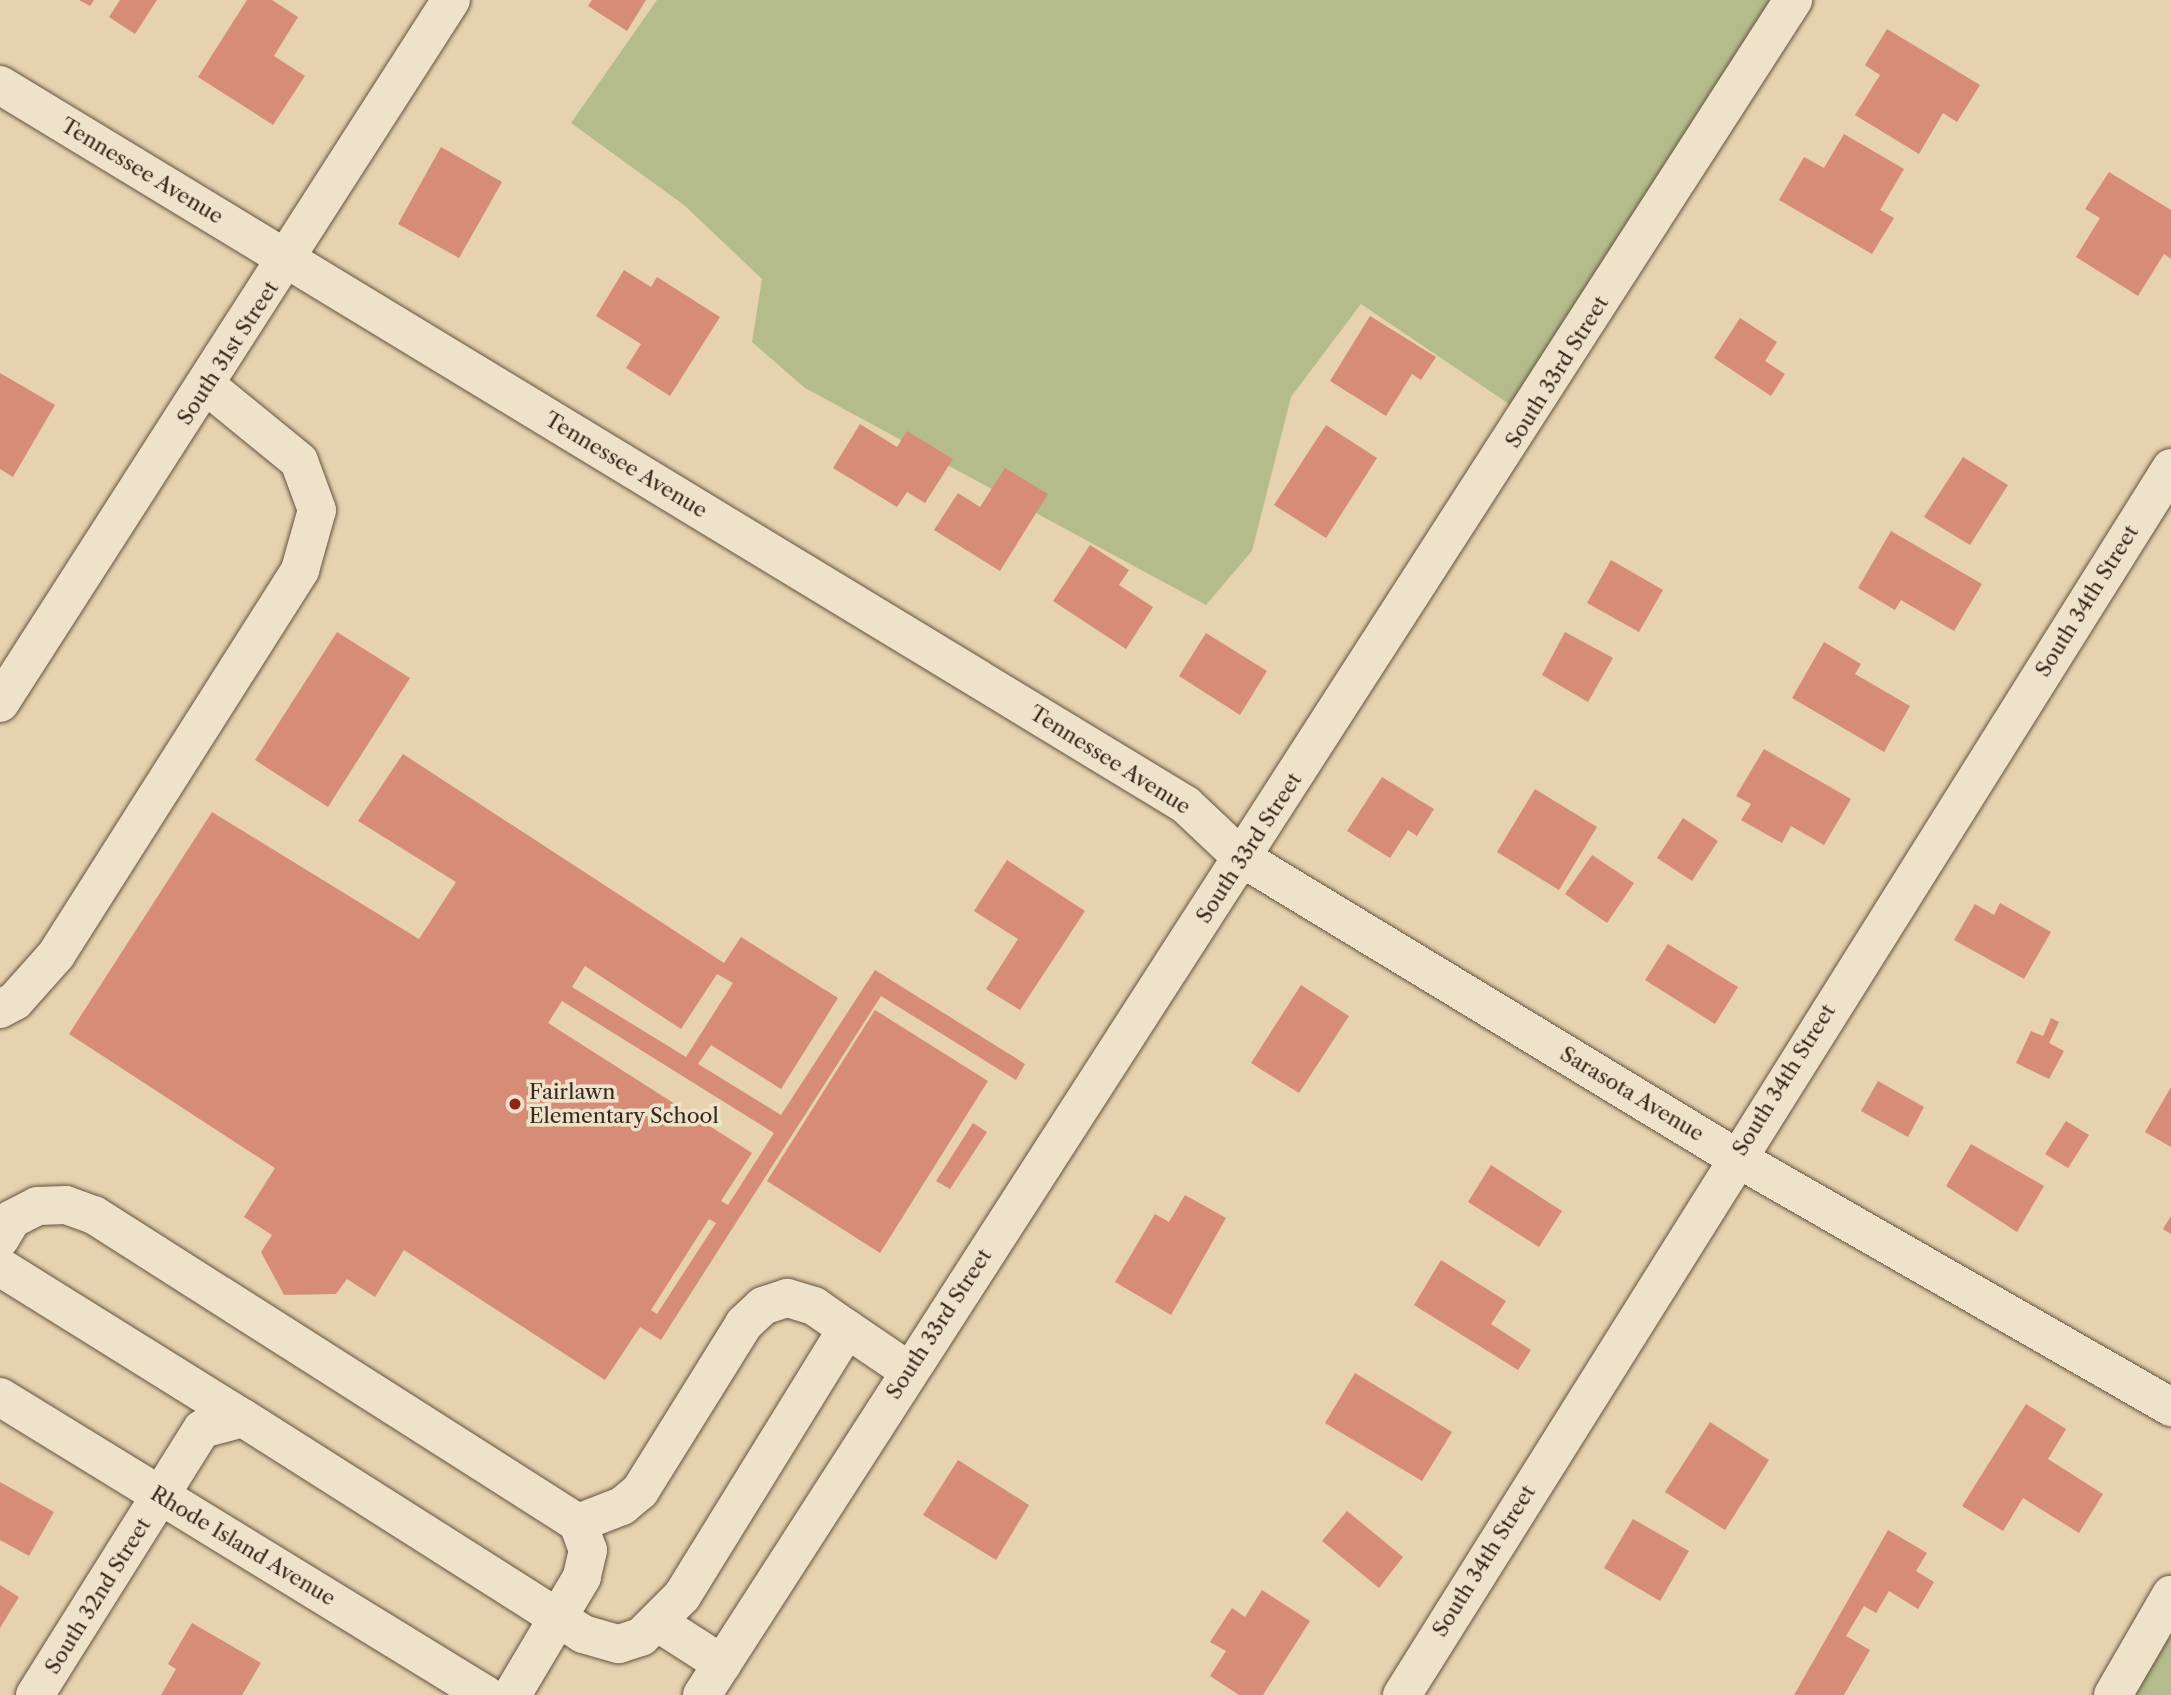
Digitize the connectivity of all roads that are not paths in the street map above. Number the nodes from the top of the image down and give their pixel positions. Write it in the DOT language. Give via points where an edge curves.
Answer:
graph roads {
  1 [pos="451,0"];
  2 [pos="1793,0"];
  3 [pos="0,85"];
  4 [pos="287,259"];
  5 [pos="207,386"];
  6 [pos="2171,468"];
  7 [pos="0,703"];
  8 [pos="1242,858"];
  9 [pos="0,1009"];
  10 [pos="1735,1157"];
  11 [pos="0,1238"];
  12 [pos="0,1267"];
  13 [pos="847,1329"];
  14 [pos="909,1370"];
  15 [pos="0,1397"];
  16 [pos="2171,1408"];
  17 [pos="243,1418"];
  18 [pos="161,1496"];
  19 [pos="578,1523"];
  20 [pos="2171,1595"];
  21 [pos="559,1617"];
  22 [pos="660,1625"];
  23 [pos="712,1680"];
  24 [pos="36,1695"];
  25 [pos="486,1695"];
  26 [pos="512,1695"];
  27 [pos="1402,1695"];
  28 [pos="2113,1695"];
  1 -- 4 [label="street, South 31st Street"];
  2 -- 8 [label="street, South 33rd Street"];
  3 -- 4 [label="street, Tennessee Avenue"];
  4 -- 5 [label="street, South 31st Street"];
  4 -- 8 [label="street, Tennessee Avenue" via="1186,805"];
  5 -- 7 [label="street, South 31st Street"];
  5 -- 9 [label="street" via="299,461 317,510 300,570 56,956 15,1002"];
  6 -- 10 [label="street, South 34th Street"];
  8 -- 10 [label="street, Sarasota Avenue"];
  8 -- 14 [label="street, South 33rd Street"];
  10 -- 16 [label="street, Sarasota Avenue"];
  10 -- 27 [label="street, South 34th Street"];
  11 -- 19 [label="street" via="12,1219 37,1206 66,1205 94,1215"];
  12 -- 17 [label="street"];
  13 -- 14 [label="street"];
  13 -- 19 [label="street" via="805,1303 787,1298 763,1306 744,1324 640,1491 622,1506"];
  13 -- 22 [label="street"];
  14 -- 23 [label="street, South 33rd Street"];
  15 -- 18 [label="street, Rhode Island Avenue"];
  17 -- 18 [label="street, South 32nd Street" via="202,1429"];
  17 -- 21 [label="street"];
  18 -- 24 [label="street, South 32nd Street"];
  18 -- 25 [label="street, Rhode Island Avenue"];
  19 -- 21 [label="street" via="588,1550 582,1577"];
  20 -- 28 [label="street"];
  21 -- 22 [label="street" via="601,1643 619,1644"];
  21 -- 26 [label="street"];
  22 -- 23 [label="street"];
}
